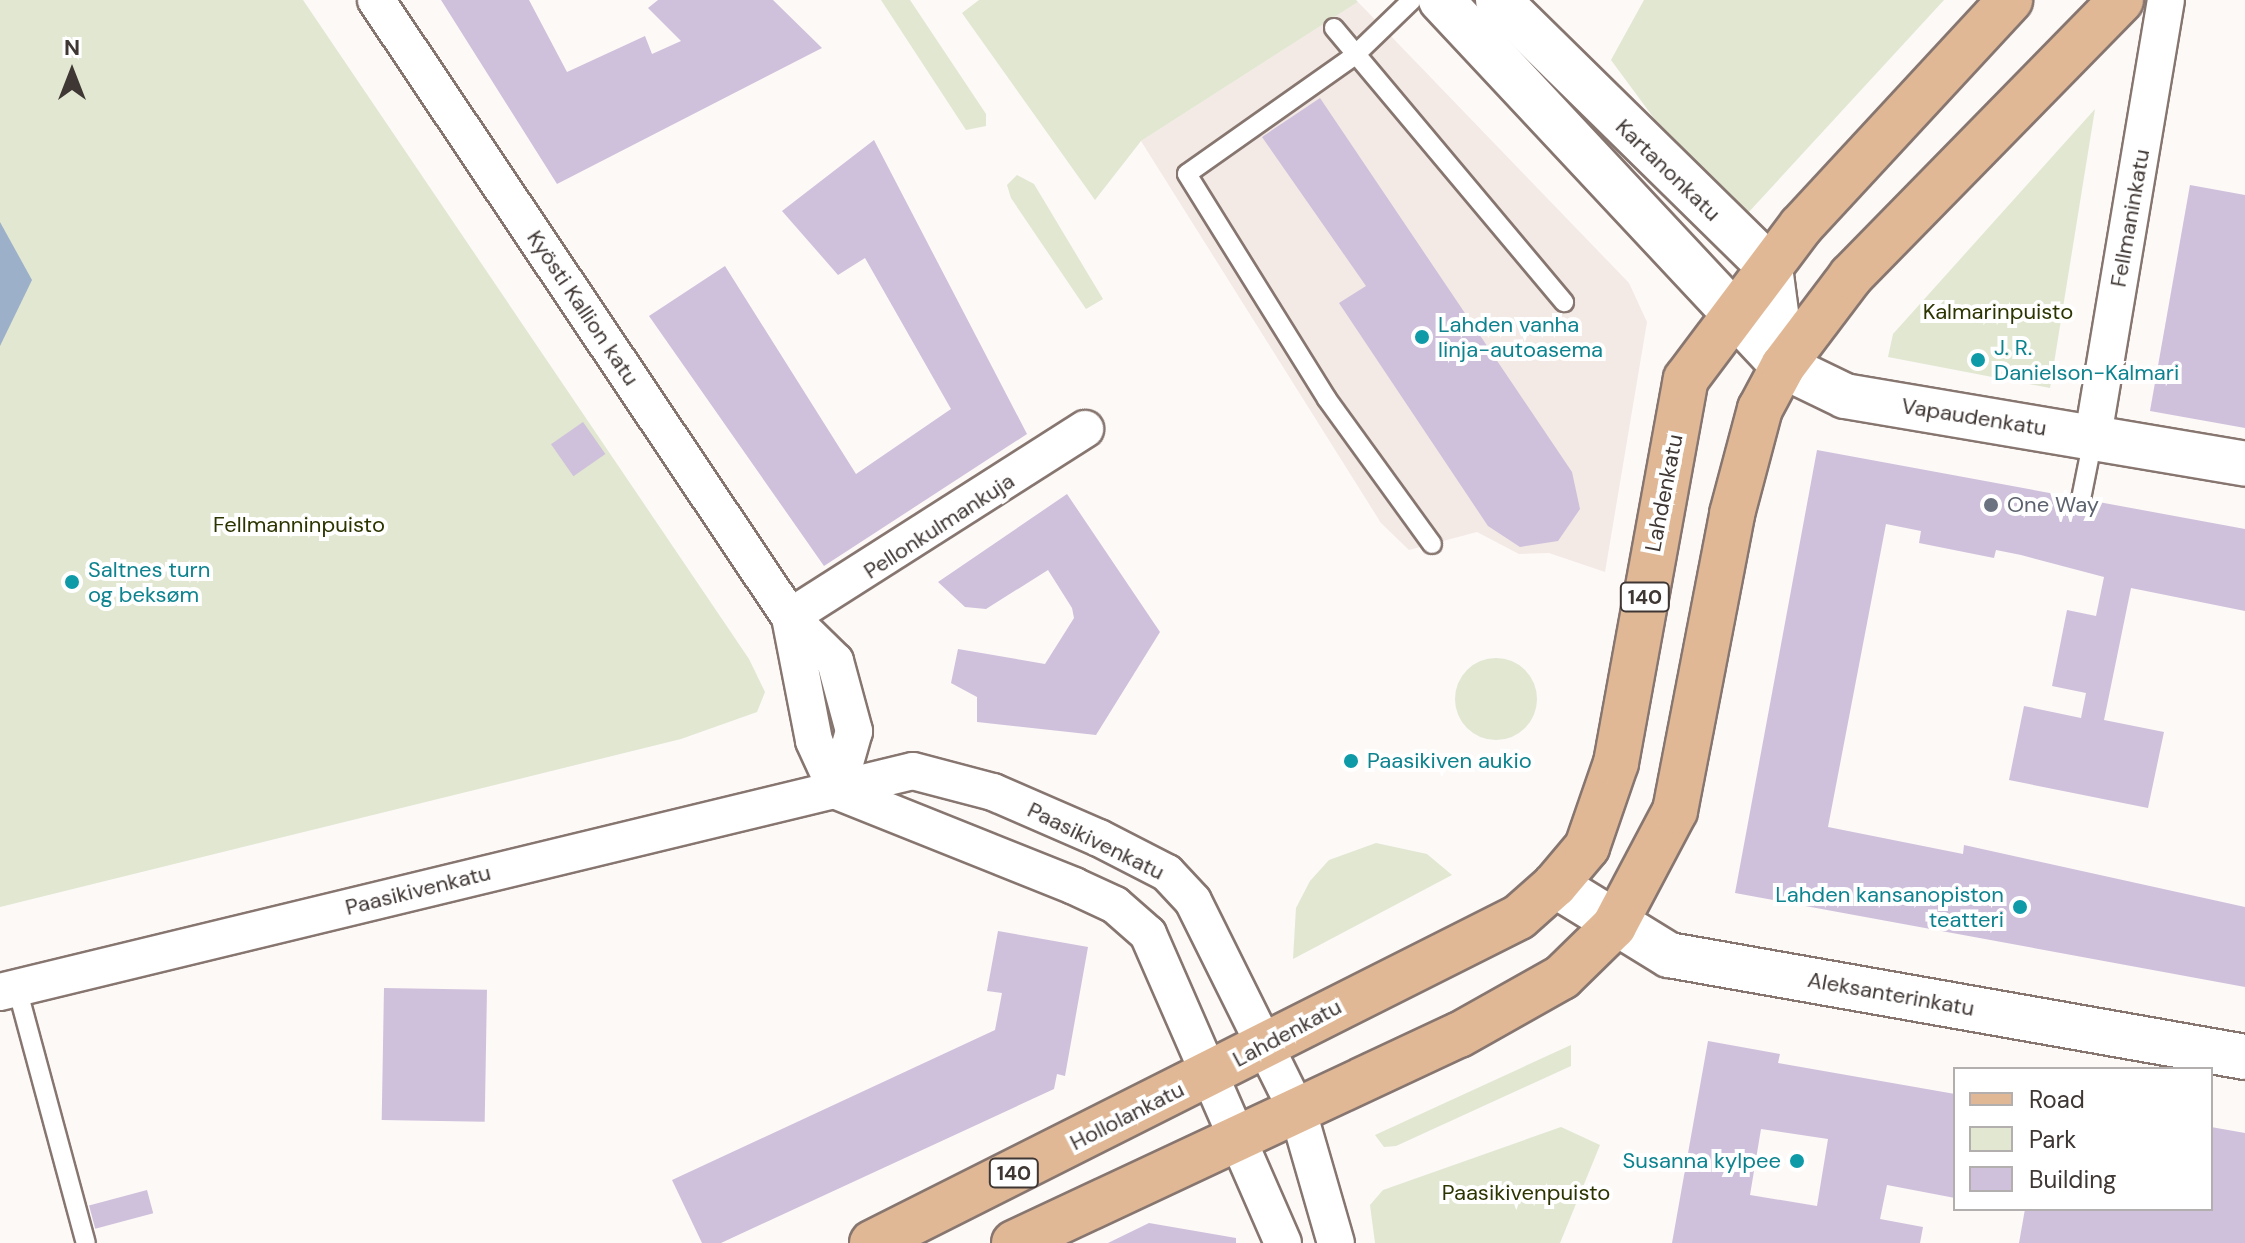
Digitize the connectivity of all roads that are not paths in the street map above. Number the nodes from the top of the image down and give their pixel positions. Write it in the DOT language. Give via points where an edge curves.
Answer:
graph roads {
  1 [pos="376,0"];
  2 [pos="1412,0"];
  3 [pos="1441,0"];
  4 [pos="1498,0"];
  5 [pos="2010,0"];
  6 [pos="2121,0"];
  7 [pos="2166,0"];
  8 [pos="1334,28"];
  9 [pos="1354,56"];
  10 [pos="1770,267"];
  11 [pos="1564,302"];
  12 [pos="1734,308"];
  13 [pos="1783,366"];
  14 [pos="1085,429"];
  15 [pos="2093,436"];
  16 [pos="2245,464"];
  17 [pos="2081,499"];
  18 [pos="1432,544"];
  19 [pos="790,617"];
  20 [pos="837,791"];
  21 [pos="1555,885"];
  22 [pos="1614,926"];
  23 [pos="8,990"];
  24 [pos="1264,1045"];
  25 [pos="2245,1057"];
  26 [pos="1209,1074"];
  27 [pos="1299,1115"];
  28 [pos="1242,1141"];
  29 [pos="86,1243"];
  30 [pos="872,1243"];
  31 [pos="1014,1243"];
  32 [pos="1283,1243"];
  33 [pos="1336,1243"];
  1 -- 19 [label="street, Kyösti Kallion katu"];
  2 -- 9 [label="lane"];
  3 -- 12 [label="main road, Kartanonkatu"];
  4 -- 10 [label="main road, Kartanonkatu"];
  5 -- 10 [label="main road, Lahdenkatu / 140"];
  6 -- 13 [label="main road" via="1851,276"];
  7 -- 15 [label="street, Fellmaninkatu"];
  8 -- 9 [label="lane"];
  9 -- 11 [label="lane"];
  9 -- 18 [label="lane" via="1187,174 1327,399"];
  10 -- 12 [label="main road, Lahdenkatu / 140"];
  10 -- 13 [label="main road"];
  12 -- 13 [label="main road, Vapaudenkatu"];
  12 -- 21 [label="main road, Lahdenkatu / 140" via="1686,379 1616,763 1587,847"];
  13 -- 15 [label="main road, Vapaudenkatu" via="1845,396"];
  13 -- 22 [label="main road" via="1760,409 1732,514 1675,811"];
  14 -- 19 [label="street, Pellonkulmankuja"];
  15 -- 16 [label="main road, Vapaudenkatu"];
  15 -- 17 [label="lane"];
  19 -- 20 [label="street, Kyösti Kallion katu" via="835,661 849,706 853,748"];
  20 -- 23 [label="street, Paasikivenkatu" via="797,795"];
  20 -- 24 [label="street, Paasikivenkatu" via="877,774 913,771 993,792 1167,873 1224,952"];
  20 -- 26 [label="street, Paasikivenkatu" via="1115,905 1148,934"];
  21 -- 22 [label="main road, Aleksanterinkatu"];
  21 -- 24 [label="main road, Lahdenkatu / 140" via="1519,917"];
  22 -- 25 [label="main road, Aleksanterinkatu" via="1669,955"];
  22 -- 27 [label="main road" via="1562,977"];
  23 -- 29 [label="lane"];
  24 -- 26 [label="main road, Lahdenkatu / 140"];
  24 -- 27 [label="street, Paasikivenkatu"];
  26 -- 28 [label="street, Paasikivenkatu"];
  26 -- 30 [label="main road, Hollolankatu / 140"];
  27 -- 28 [label="main road"];
  27 -- 33 [label="street, Paasikivenkatu"];
  28 -- 31 [label="main road"];
  28 -- 32 [label="street, Paasikivenkatu"];
}
